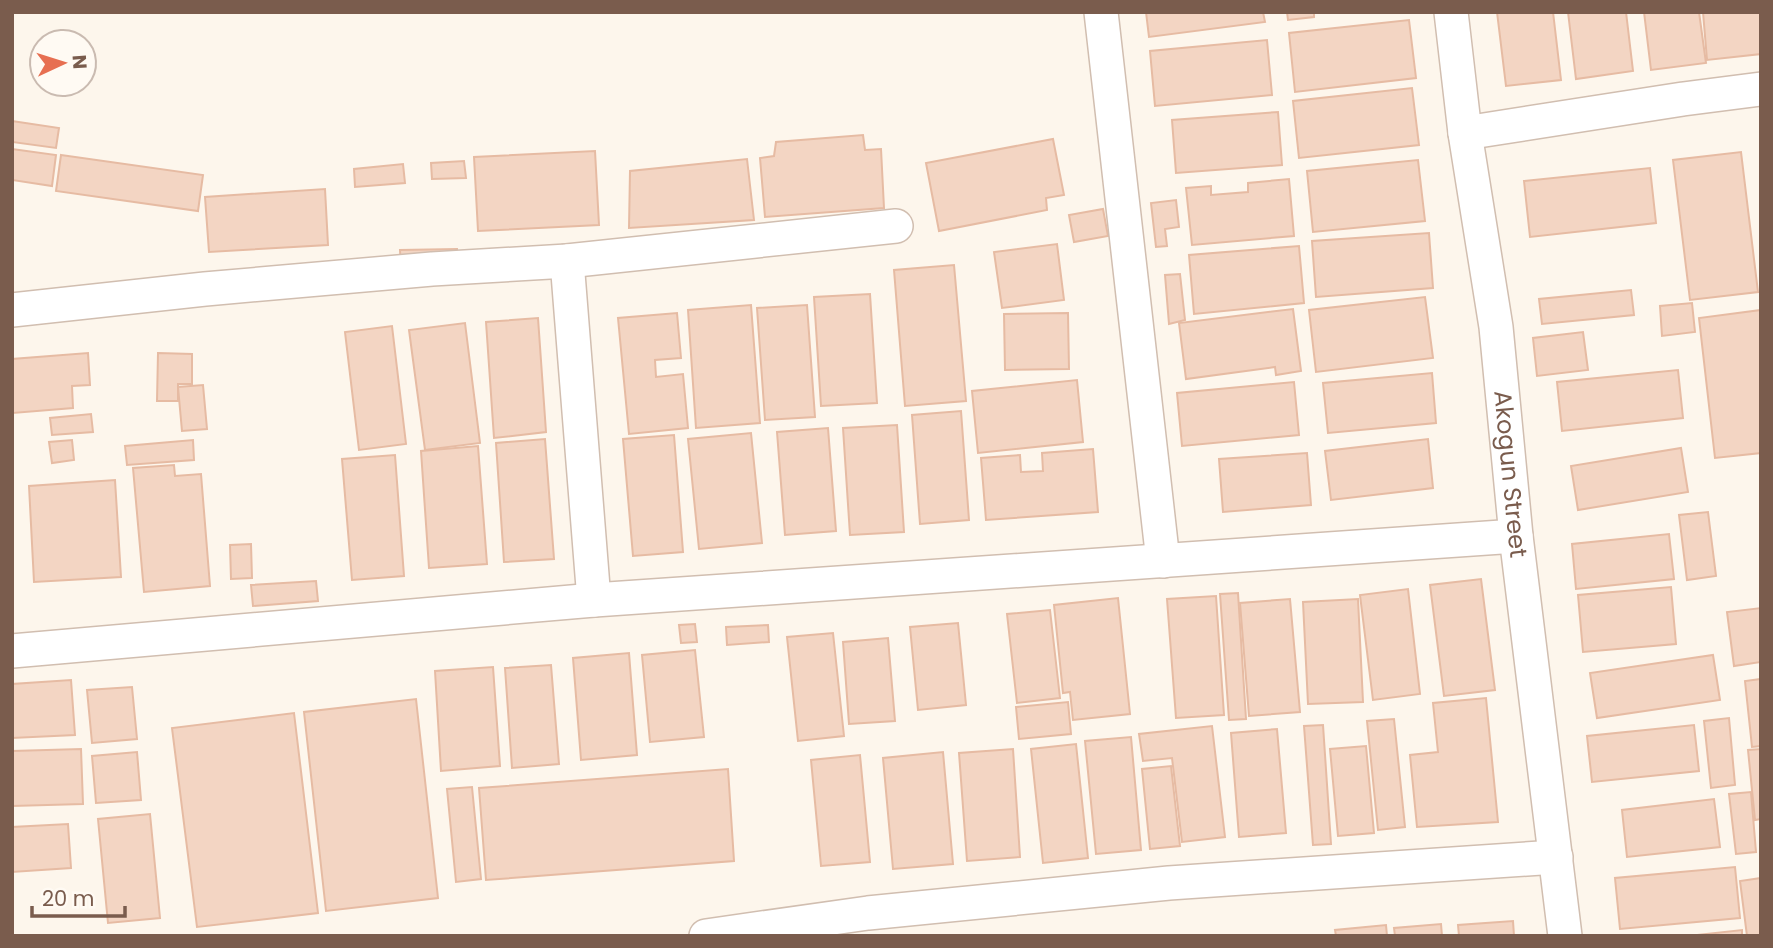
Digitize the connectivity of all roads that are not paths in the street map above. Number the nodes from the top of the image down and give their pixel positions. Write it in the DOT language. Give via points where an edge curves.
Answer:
graph roads {
  1 [pos="1101,12"];
  2 [pos="1451,12"];
  3 [pos="1761,89"];
  4 [pos="1465,133"];
  5 [pos="896,226"];
  6 [pos="567,261"];
  7 [pos="12,310"];
  8 [pos="1516,536"];
  9 [pos="1163,561"];
  10 [pos="594,600"];
  11 [pos="12,651"];
  12 [pos="1556,857"];
  13 [pos="869,924"];
  14 [pos="706,936"];
  15 [pos="1565,936"];
  1 -- 9 [label="street"];
  2 -- 4 [label="street, Akogun Street"];
  3 -- 4 [label="street"];
  4 -- 8 [label="street, Akogun Street" via="1496,327"];
  5 -- 6 [label="street"];
  6 -- 7 [label="street" via="218,287"];
  6 -- 10 [label="street"];
  8 -- 9 [label="street"];
  8 -- 12 [label="street, Akogun Street"];
  9 -- 10 [label="street"];
  10 -- 11 [label="street"];
  12 -- 13 [label="street" via="1169,883"];
  12 -- 15 [label="street, Akogun Street"];
  13 -- 14 [label="street"];
}
